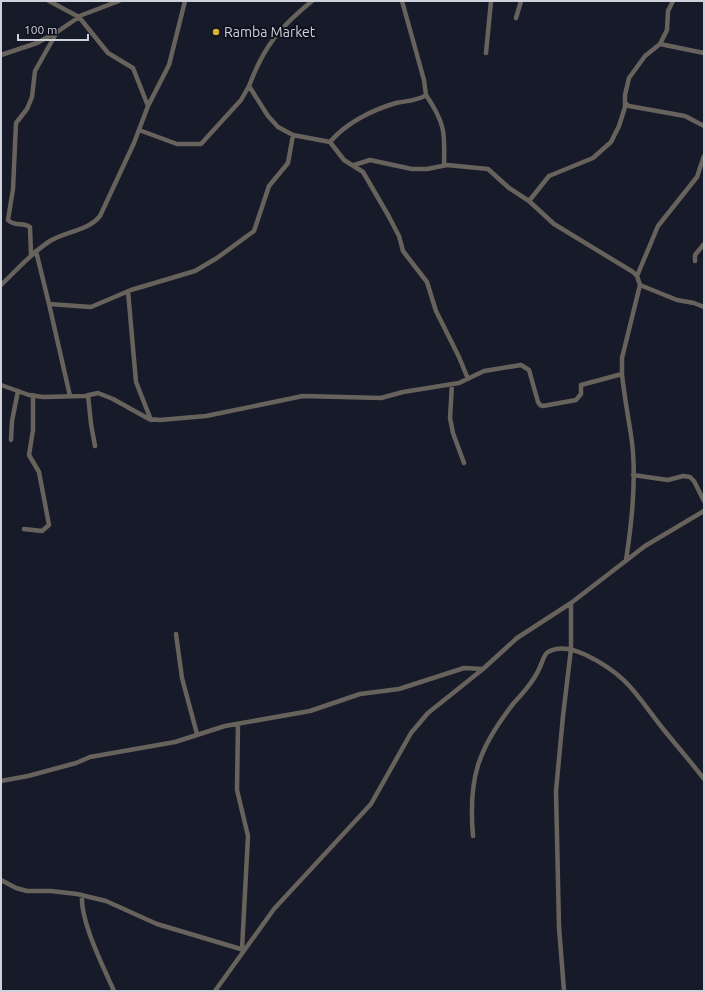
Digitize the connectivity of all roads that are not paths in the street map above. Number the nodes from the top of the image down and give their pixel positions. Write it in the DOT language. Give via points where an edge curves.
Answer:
graph roads {
  1 [pos="49,1"];
  2 [pos="118,1"];
  3 [pos="185,1"];
  4 [pos="312,1"];
  5 [pos="402,1"];
  6 [pos="491,1"];
  7 [pos="521,1"];
  8 [pos="673,1"];
  9 [pos="79,17"];
  10 [pos="516,18"];
  11 [pos="57,32"];
  12 [pos="660,44"];
  13 [pos="486,53"];
  14 [pos="704,53"];
  15 [pos="1,55"];
  16 [pos="249,86"];
  17 [pos="426,95"];
  18 [pos="625,103"];
  19 [pos="148,106"];
  20 [pos="704,126"];
  21 [pos="139,130"];
  22 [pos="293,135"];
  23 [pos="330,142"];
  24 [pos="704,156"];
  25 [pos="354,165"];
  26 [pos="444,165"];
  27 [pos="529,201"];
  28 [pos="704,244"];
  29 [pos="36,251"];
  30 [pos="31,254"];
  31 [pos="695,261"];
  32 [pos="637,276"];
  33 [pos="1,285"];
  34 [pos="640,285"];
  35 [pos="128,291"];
  36 [pos="49,304"];
  37 [pos="704,307"];
  38 [pos="622,374"];
  39 [pos="468,379"];
  40 [pos="452,384"];
  41 [pos="1,385"];
  42 [pos="18,391"];
  43 [pos="33,395"];
  44 [pos="88,395"];
  45 [pos="70,396"];
  46 [pos="151,420"];
  47 [pos="11,440"];
  48 [pos="95,446"];
  49 [pos="464,463"];
  50 [pos="633,475"];
  51 [pos="704,501"];
  52 [pos="704,511"];
  53 [pos="24,529"];
  54 [pos="626,560"];
  55 [pos="571,603"];
  56 [pos="176,634"];
  57 [pos="571,649"];
  58 [pos="483,669"];
  59 [pos="238,724"];
  60 [pos="197,734"];
  61 [pos="704,779"];
  62 [pos="1,781"];
  63 [pos="473,836"];
  64 [pos="1,880"];
  65 [pos="82,895"];
  66 [pos="243,950"];
  67 [pos="114,991"];
  68 [pos="215,991"];
  69 [pos="564,991"];
  1 -- 9 [label="street"];
  2 -- 9 [label="street"];
  3 -- 19 [label="street" via="169,65"];
  4 -- 16 [label="street" via="274,36"];
  5 -- 17 [label="street"];
  6 -- 13 [label="street"];
  7 -- 10 [label="street"];
  8 -- 12 [label="street" via="668,11 667,30"];
  9 -- 11 [label="street"];
  9 -- 19 [label="street" via="108,53 133,68"];
  11 -- 15 [label="street" via="37,43"];
  11 -- 30 [label="street" via="35,71 32,97 15,126 13,189 8,220 16,225 30,227"];
  12 -- 14 [label="street"];
  12 -- 18 [label="street" via="645,56 629,78"];
  16 -- 21 [label="street" via="241,100 201,144 177,144"];
  16 -- 22 [label="street" via="271,120 282,130"];
  17 -- 23 [label="street" via="388,106 366,116 342,130"];
  17 -- 26 [label="street" via="444,129"];
  18 -- 20 [label="street" via="628,106 684,116"];
  18 -- 27 [label="street" via="619,126 607,148 586,161 549,176"];
  19 -- 21 [label="street"];
  21 -- 29 [label="street" via="96,221 56,238"];
  22 -- 23 [label="street"];
  22 -- 35 [label="street" via="288,163 269,186 252,233 195,271"];
  23 -- 25 [label="street" via="344,160"];
  24 -- 32 [label="street" via="697,177 658,226"];
  25 -- 26 [label="street" via="370,160 412,169"];
  25 -- 39 [label="street" via="368,181 399,236 404,251 423,275 436,311 460,357"];
  26 -- 27 [label="street" via="488,169 509,188"];
  27 -- 32 [label="street" via="554,224"];
  28 -- 31 [label="street" via="695,255"];
  29 -- 30 [label="street"];
  29 -- 36 [label="street"];
  30 -- 33 [label="street"];
  32 -- 34 [label="street"];
  34 -- 37 [label="street" via="677,300"];
  34 -- 38 [label="street" via="622,358"];
  35 -- 36 [label="street" via="88,308"];
  35 -- 46 [label="street" via="136,382"];
  36 -- 45 [label="street"];
  38 -- 39 [label="street" via="581,385 581,394 576,400 543,406 538,402 531,374 525,366 487,370"];
  38 -- 50 [label="street" via="631,436"];
  39 -- 40 [label="street"];
  40 -- 46 [label="street" via="377,398 310,396 200,417"];
  40 -- 49 [label="street" via="452,433"];
  41 -- 42 [label="street"];
  42 -- 43 [label="street"];
  42 -- 47 [label="street"];
  43 -- 45 [label="street"];
  43 -- 53 [label="street" via="33,430 29,455 39,472 49,525 42,530"];
  44 -- 45 [label="street"];
  44 -- 46 [label="street" via="105,395"];
  44 -- 48 [label="street"];
  50 -- 51 [label="street" via="668,480 690,477"];
  50 -- 54 [label="street"];
  52 -- 54 [label="street"];
  54 -- 55 [label="street"];
  55 -- 57 [label="street"];
  55 -- 58 [label="street" via="517,638"];
  56 -- 60 [label="street" via="182,678"];
  57 -- 61 [label="street" via="604,664 624,679"];
  57 -- 63 [label="street" via="546,653 536,675 487,742 474,775"];
  57 -- 69 [label="street" via="556,791"];
  58 -- 59 [label="street" via="464,668 399,689 355,695 310,711"];
  58 -- 66 [label="street" via="439,704 418,725 404,744 370,804 274,908"];
  59 -- 60 [label="street"];
  59 -- 66 [label="street" via="238,790 248,836"];
  60 -- 62 [label="street" via="165,744 90,757 39,773"];
  64 -- 65 [label="street" via="27,891"];
  65 -- 66 [label="street" via="106,901 166,927"];
  65 -- 67 [label="street" via="92,939"];
  66 -- 68 [label="street"];
}
